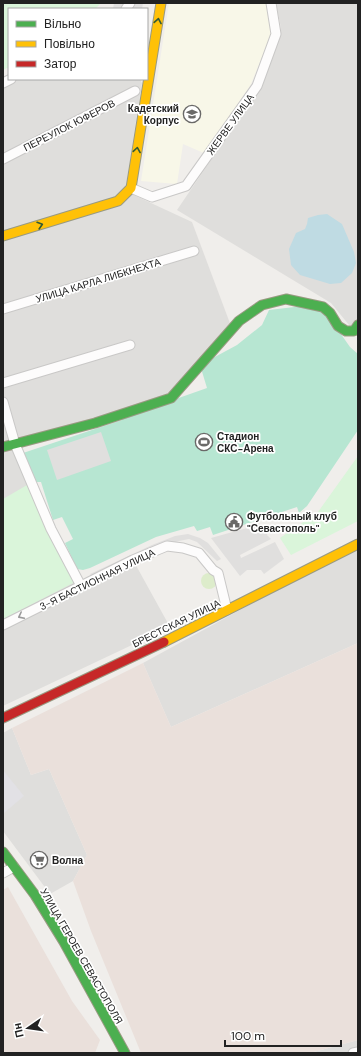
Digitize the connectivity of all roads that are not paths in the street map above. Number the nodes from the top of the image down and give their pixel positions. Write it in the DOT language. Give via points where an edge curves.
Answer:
graph roads {
  1 [pos="161,3"];
  2 [pos="271,3"];
  3 [pos="135,91"];
  4 [pos="3,159"];
  5 [pos="131,188"];
  6 [pos="3,236"];
  7 [pos="194,251"];
  8 [pos="3,309"];
  9 [pos="358,325"];
  10 [pos="130,345"];
  11 [pos="3,383"];
  12 [pos="3,402"];
  13 [pos="15,444"];
  14 [pos="3,448"];
  15 [pos="358,544"];
  16 [pos="81,586"];
  17 [pos="227,610"];
  18 [pos="3,625"];
  19 [pos="3,718"];
  20 [pos="3,852"];
  21 [pos="14,867"];
  22 [pos="3,873"];
  23 [pos="358,1052"];
  24 [pos="125,1053"];
  25 [pos="353,1053"];
  5 -- 1 [label="main road, one-way"];
  2 -- 5 [label="street, ЖЕРВЕ УЛИЦА" via="276,34 257,86 186,186 152,197"];
  3 -- 4 [label="street, ПЕРЕУЛОК ЮФЕРОВ"];
  6 -- 5 [label="main road, one-way" via="118,201"];
  7 -- 8 [label="street, УЛИЦА КАРЛА ЛИБКНЕХТА"];
  9 -- 13 [label="main road" via="354,331 346,331 338,326 323,307 306,302 286,299 262,305 239,321 171,398 95,423"];
  10 -- 11 [label="street"];
  12 -- 13 [label="street"];
  13 -- 14 [label="main road"];
  13 -- 16 [label="street" via="51,529"];
  15 -- 17 [label="main road, БРЕСТСКАЯ УЛИЦА"];
  16 -- 17 [label="street, 3-Я БАСТИОННАЯ УЛИЦА" via="167,546 183,548 199,553 218,573"];
  16 -- 18 [label="street, 3-Я БАСТИОННАЯ УЛИЦА, one-way"];
  17 -- 19 [label="main road, БРЕСТСКАЯ УЛИЦА"];
  20 -- 21 [label="main road, УЛИЦА ГЕРОЕВ СЕВАСТОПОЛЯ"];
  21 -- 22 [label="street"];
  21 -- 24 [label="main road, УЛИЦА ГЕРОЕВ СЕВАСТОПОЛЯ" via="35,894 64,942"];
  23 -- 25 [label="street"];
}
